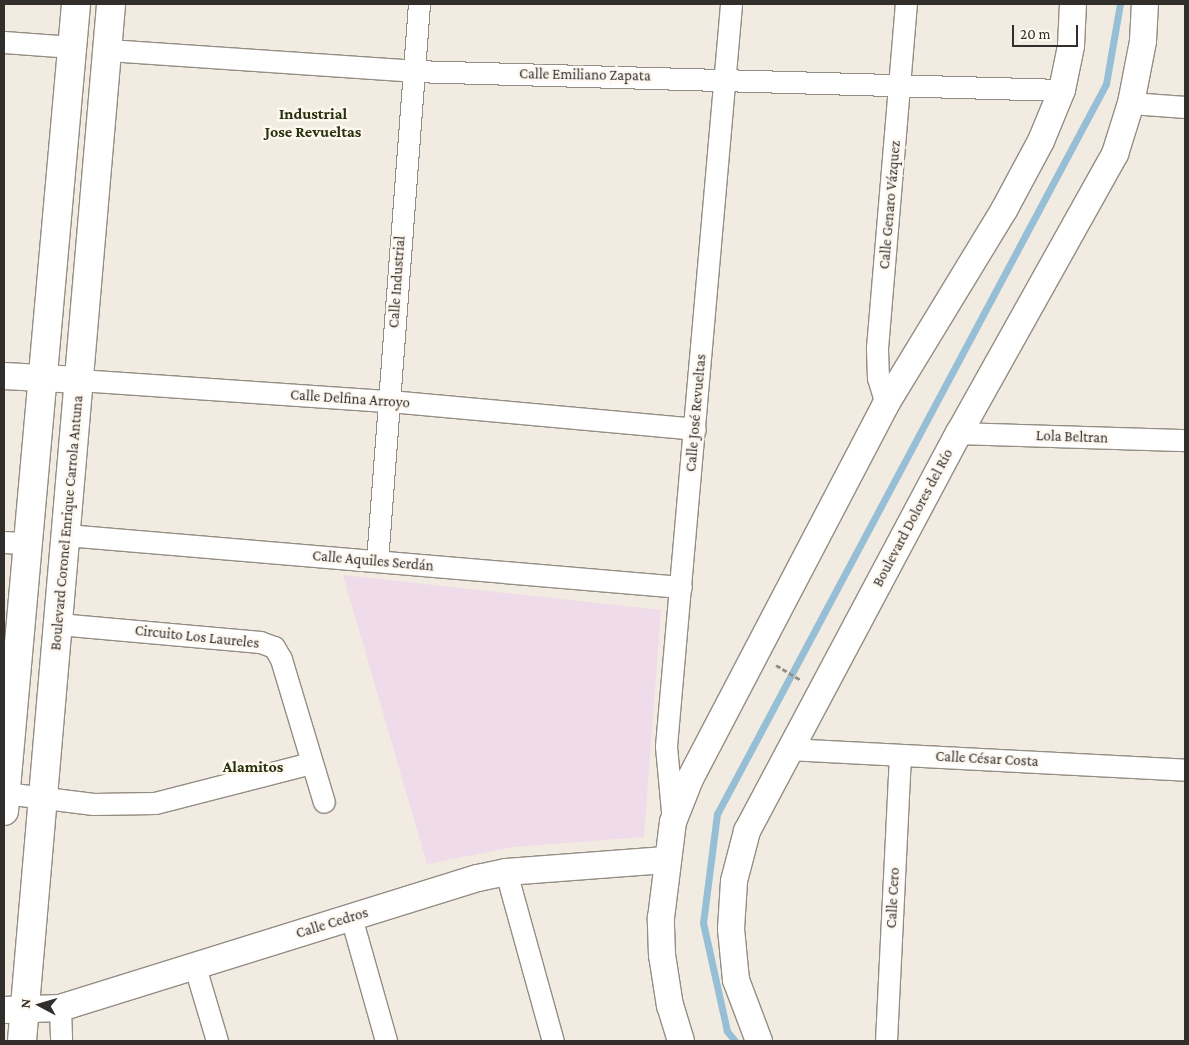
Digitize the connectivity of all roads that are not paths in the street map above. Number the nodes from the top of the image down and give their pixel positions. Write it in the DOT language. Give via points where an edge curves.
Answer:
graph roads {
  1 [pos="76,4"];
  2 [pos="112,4"];
  3 [pos="419,4"];
  4 [pos="731,4"];
  5 [pos="906,4"];
  6 [pos="1073,4"];
  7 [pos="1145,4"];
  8 [pos="4,42"];
  9 [pos="72,46"];
  10 [pos="108,50"];
  11 [pos="413,71"];
  12 [pos="725,78"];
  13 [pos="900,85"];
  14 [pos="1062,90"];
  15 [pos="1131,103"];
  16 [pos="1185,107"];
  17 [pos="4,376"];
  18 [pos="42,378"];
  19 [pos="79,380"];
  20 [pos="389,401"];
  21 [pos="886,404"];
  22 [pos="695,429"];
  23 [pos="959,433"];
  24 [pos="1185,440"];
  25 [pos="66,535"];
  26 [pos="15,543"];
  27 [pos="377,561"];
  28 [pos="680,587"];
  29 [pos="58,624"];
  30 [pos="789,749"];
  31 [pos="900,754"];
  32 [pos="311,763"];
  33 [pos="1185,770"];
  34 [pos="41,797"];
  35 [pos="5,802"];
  36 [pos="324,802"];
  37 [pos="673,822"];
  38 [pos="666,860"];
  39 [pos="506,872"];
  40 [pos="351,917"];
  41 [pos="195,966"];
  42 [pos="60,1008"];
  43 [pos="14,1011"];
  44 [pos="22,1041"];
  45 [pos="61,1041"];
  46 [pos="217,1041"];
  47 [pos="386,1041"];
  48 [pos="553,1041"];
  49 [pos="681,1041"];
  50 [pos="759,1041"];
  51 [pos="886,1041"];
  1 -- 9 [label="main road"];
  2 -- 10 [label="main road, Boulevard Coronel Enrique Carrola Antuna"];
  3 -- 11 [label="street, Calle Industrial"];
  4 -- 12 [label="street, Calle José Revueltas"];
  5 -- 13 [label="street, Calle Genaro Vázquez"];
  6 -- 14 [label="street" via="1071,46"];
  7 -- 15 [label="street, Boulevard Dolores del Río" via="1143,41"];
  8 -- 9 [label="street"];
  9 -- 18 [label="main road"];
  10 -- 11 [label="street, Calle Emiliano Zapata"];
  10 -- 19 [label="main road, Boulevard Coronel Enrique Carrola Antuna"];
  11 -- 12 [label="street, Calle Emiliano Zapata"];
  11 -- 20 [label="street, Calle Industrial"];
  12 -- 13 [label="street, Calle Emiliano Zapata"];
  12 -- 22 [label="street, Calle José Revueltas"];
  13 -- 14 [label="street, Calle Emiliano Zapata"];
  13 -- 21 [label="street, Calle Genaro Vázquez" via="877,348 878,378"];
  14 -- 21 [label="street" via="1041,141 1004,210"];
  15 -- 16 [label="street"];
  15 -- 23 [label="street, Boulevard Dolores del Río" via="1124,132 1098,186"];
  17 -- 18 [label="street, Calle Delfina Arroyo"];
  18 -- 19 [label="street, Calle Delfina Arroyo"];
  18 -- 26 [label="main road"];
  19 -- 20 [label="street, Calle Delfina Arroyo"];
  19 -- 25 [label="main road, Boulevard Coronel Enrique Carrola Antuna"];
  20 -- 22 [label="street, Calle Delfina Arroyo"];
  20 -- 27 [label="street, Calle Industrial"];
  21 -- 37 [label="street" via="690,779"];
  22 -- 28 [label="street, Calle José Revueltas"];
  23 -- 24 [label="street, Lola Beltran"];
  23 -- 30 [label="street, Boulevard Dolores del Río"];
  25 -- 27 [label="street, Calle Aquiles Serdán"];
  25 -- 29 [label="main road, Boulevard Coronel Enrique Carrola Antuna"];
  26 -- 35 [label="main road"];
  27 -- 28 [label="street, Calle Aquiles Serdán"];
  28 -- 37 [label="street, Calle José Revueltas" via="666,746"];
  29 -- 32 [label="street, Circuito Los Laureles" via="260,642 274,647 281,659"];
  29 -- 34 [label="main road, Boulevard Coronel Enrique Carrola Antuna"];
  30 -- 31 [label="street, Calle César Costa"];
  30 -- 50 [label="street, Boulevard Dolores del Río" via="747,831 734,881 731,929 736,980"];
  31 -- 33 [label="street, Calle César Costa"];
  31 -- 51 [label="street, Calle Cero"];
  32 -- 34 [label="street" via="155,803 116,805"];
  32 -- 36 [label="street, Circuito Los Laureles"];
  34 -- 35 [label="street"];
  34 -- 43 [label="main road, Boulevard Coronel Enrique Carrola Antuna"];
  37 -- 38 [label="street"];
  38 -- 39 [label="street, Calle Cedros"];
  38 -- 49 [label="street" via="662,955 670,1006"];
  39 -- 40 [label="street, Calle Cedros"];
  39 -- 48 [label="street"];
  40 -- 41 [label="street, Calle Cedros"];
  40 -- 47 [label="street"];
  41 -- 42 [label="street, Calle Cedros"];
  41 -- 46 [label="street"];
  42 -- 43 [label="street, Calle Cedros"];
  42 -- 45 [label="street"];
  43 -- 44 [label="main road, Boulevard Coronel Enrique Carrola Antuna"];
}
